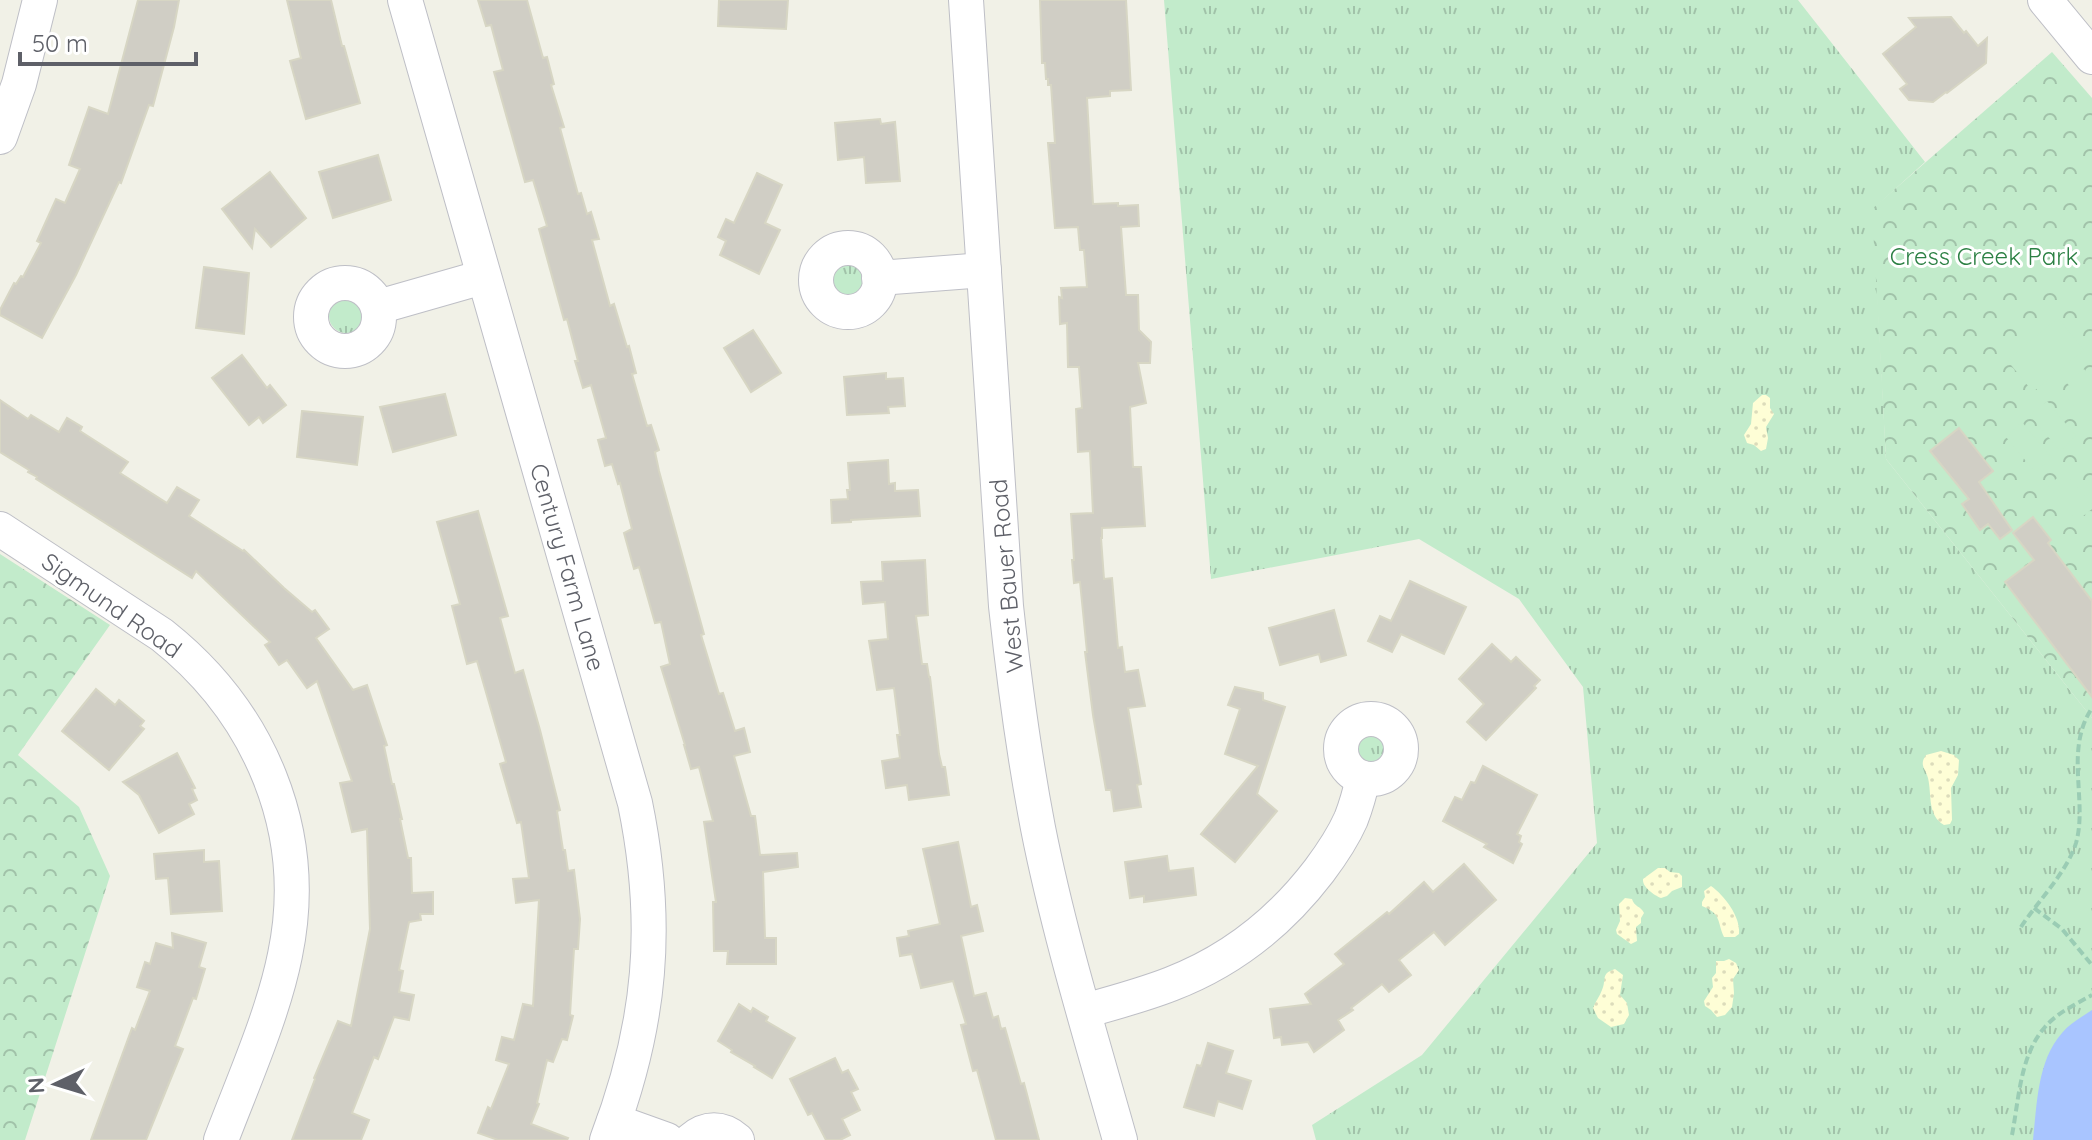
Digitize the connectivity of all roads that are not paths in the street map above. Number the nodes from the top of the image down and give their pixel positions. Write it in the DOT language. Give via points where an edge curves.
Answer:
graph roads {
  1 [pos="40,0"];
  2 [pos="405,0"];
  3 [pos="966,0"];
  4 [pos="2045,0"];
  5 [pos="2092,57"];
  6 [pos="0,137"];
  7 [pos="984,270"];
  8 [pos="483,277"];
  9 [pos="879,278"];
  10 [pos="378,307"];
  11 [pos="0,529"];
  12 [pos="1363,778"];
  13 [pos="1084,1011"];
  14 [pos="611,1130"];
  15 [pos="221,1140"];
  16 [pos="667,1140"];
  17 [pos="691,1140"];
  18 [pos="737,1140"];
  19 [pos="1120,1140"];
  1 -- 6 [label="street"];
  2 -- 8 [label="street, Century Farm Lane"];
  3 -- 7 [label="street, West Bauer Road"];
  4 -- 5 [label="street"];
  7 -- 9 [label="street"];
  7 -- 13 [label="street, West Bauer Road" via="1016,698 1038,829"];
  8 -- 10 [label="street"];
  8 -- 14 [label="street, Century Farm Lane" via="643,839 649,970 636,1050"];
  11 -- 15 [label="street, Sigmund Road" via="184,653 238,716 275,792 291,875 286,953"];
  12 -- 13 [label="street" via="1350,822 1330,856 1264,930 1172,984"];
  13 -- 19 [label="street, West Bauer Road"];
  14 -- 16 [label="street"];
  17 -- 18 [label="street" via="719,1129"];
}
